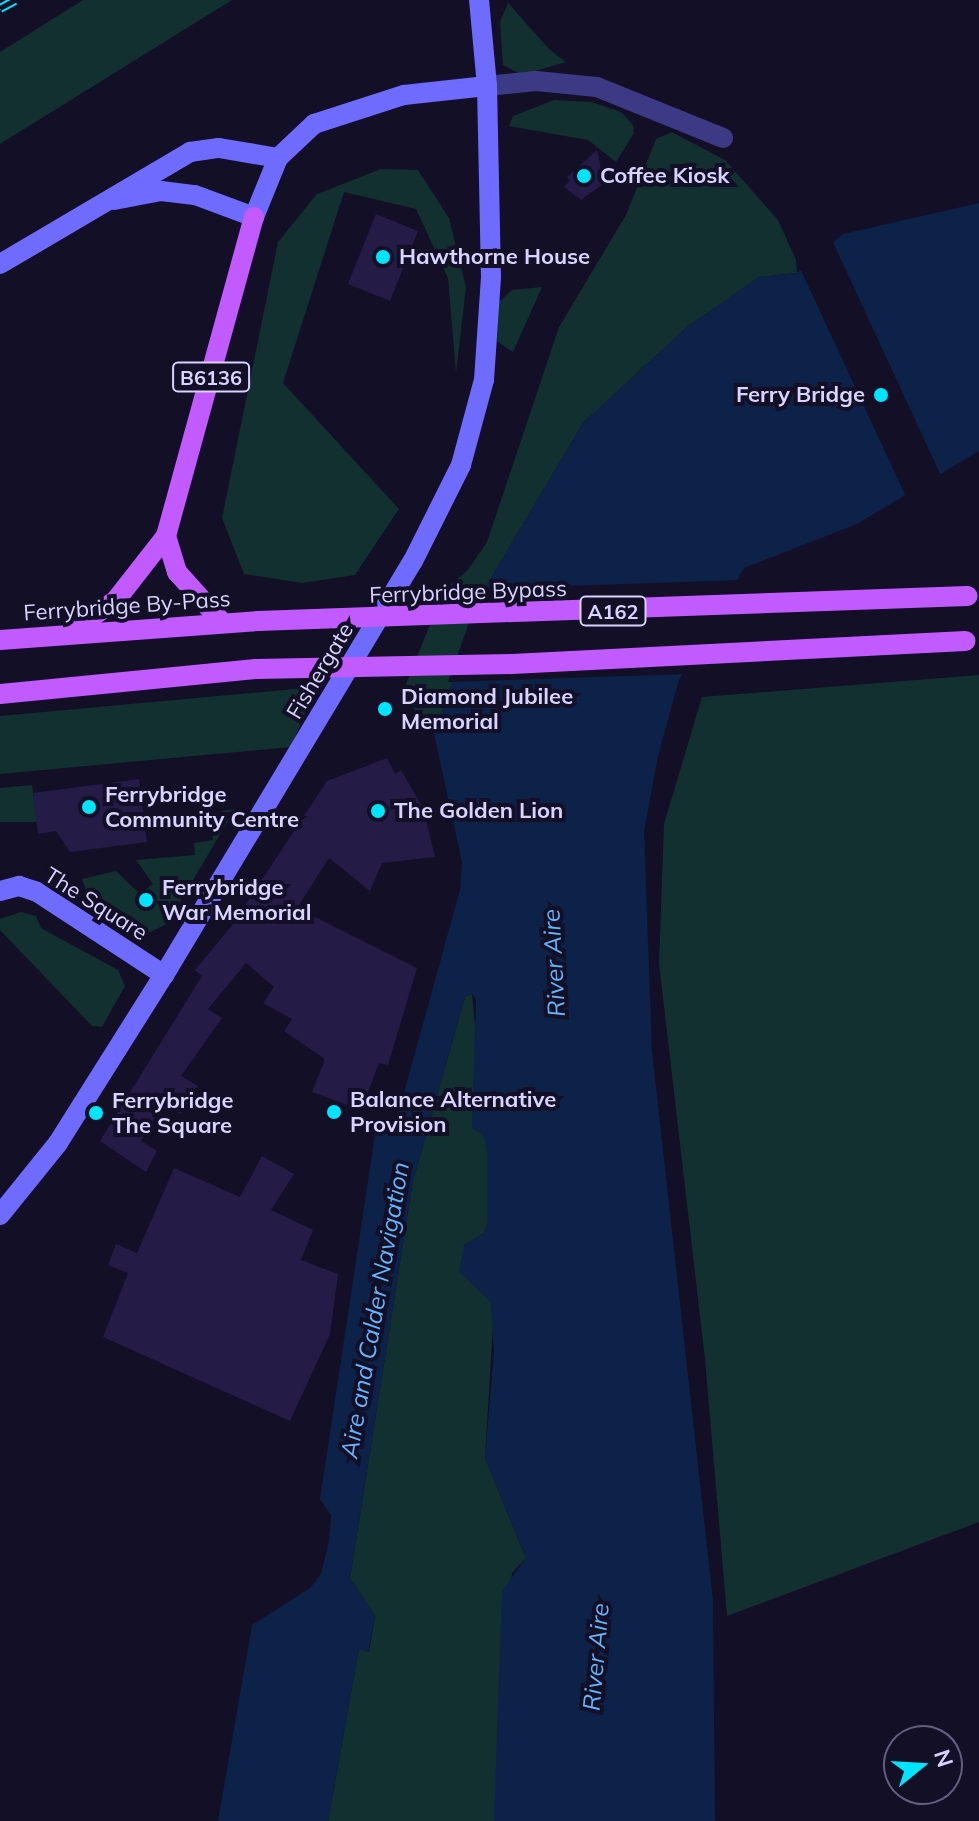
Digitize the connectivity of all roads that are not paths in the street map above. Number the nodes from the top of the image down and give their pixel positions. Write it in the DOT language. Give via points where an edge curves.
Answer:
graph roads {
  1 [pos="479,0"];
  2 [pos="487,86"];
  3 [pos="723,138"];
  4 [pos="278,158"];
  5 [pos="114,200"];
  6 [pos="254,217"];
  7 [pos="0,264"];
  8 [pos="166,536"];
  9 [pos="974,596"];
  10 [pos="220,620"];
  11 [pos="258,621"];
  12 [pos="72,631"];
  13 [pos="0,640"];
  14 [pos="972,640"];
  15 [pos="0,694"];
  16 [pos="0,891"];
  17 [pos="164,975"];
  18 [pos="0,1215"];
  1 -- 2 [label="main road, Fishergate"];
  2 -- 3 [label="street" via="548,81 597,87"];
  2 -- 4 [label="main road, B6136" via="404,95 345,111 314,124"];
  2 -- 17 [label="main road, Fishergate" via="488,345 466,450 413,561"];
  4 -- 5 [label="main road" via="219,148 190,152"];
  4 -- 6 [label="main road, B6136"];
  5 -- 6 [label="main road" via="161,191 195,195"];
  5 -- 7 [label="main road"];
  6 -- 8 [label="main road, B6136"];
  8 -- 10 [label="main road" via="177,572"];
  8 -- 12 [label="main road" via="116,600"];
  9 -- 11 [label="main road, Ferrybridge Bypass / A162, bridge"];
  10 -- 11 [label="main road, Ferrybridge By-Pass / A162"];
  10 -- 12 [label="main road, Ferrybridge By-Pass / A162"];
  12 -- 13 [label="main road, Ferrybridge By-Pass / A162"];
  14 -- 15 [label="main road, A162, bridge" via="512,664 256,669"];
  16 -- 17 [label="main road, The Square" via="19,886 37,892"];
  17 -- 18 [label="main road, Fishergate" via="58,1143"];
}
